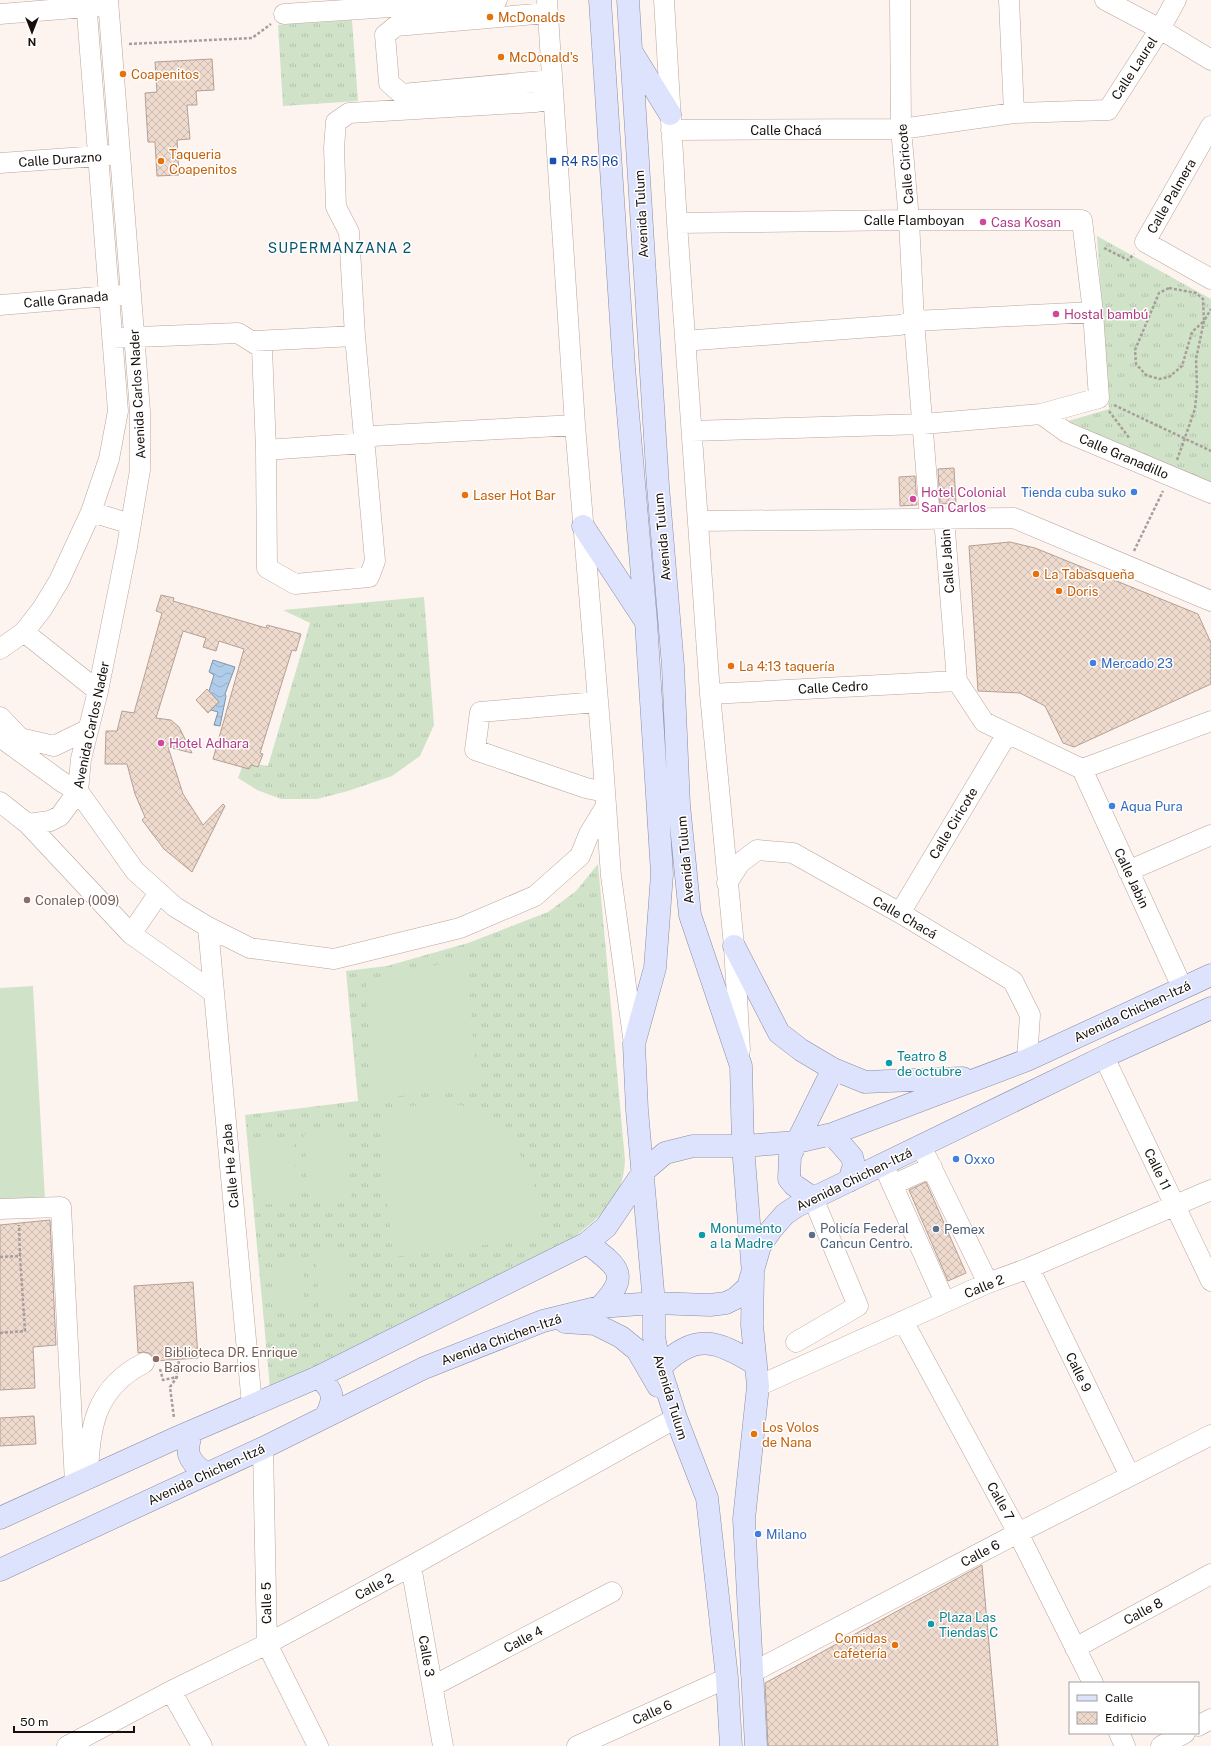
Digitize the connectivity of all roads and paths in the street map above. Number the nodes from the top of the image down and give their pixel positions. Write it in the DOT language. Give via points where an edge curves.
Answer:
graph roads {
  1 [pos="497,0"];
  2 [pos="600,0"];
  3 [pos="628,0"];
  4 [pos="664,0"];
  5 [pos="900,0"];
  6 [pos="1009,0"];
  7 [pos="1105,0"];
  8 [pos="1176,0"];
  9 [pos="86,3"];
  10 [pos="109,3"];
  11 [pos="547,6"];
  12 [pos="0,14"];
  13 [pos="284,14"];
  14 [pos="1160,29"];
  15 [pos="112,45"];
  16 [pos="632,51"];
  17 [pos="1211,60"];
  18 [pos="552,90"];
  19 [pos="1014,113"];
  20 [pos="671,122"];
  21 [pos="1211,126"];
  22 [pos="901,129"];
  23 [pos="120,155"];
  24 [pos="98,156"];
  25 [pos="0,162"];
  26 [pos="909,220"];
  27 [pos="677,223"];
  28 [pos="1083,229"];
  29 [pos="1145,242"];
  30 [pos="1211,279"];
  31 [pos="131,294"];
  32 [pos="109,295"];
  33 [pos="0,305"];
  34 [pos="1211,309"];
  35 [pos="1093,312"];
  36 [pos="914,321"];
  37 [pos="1204,321"];
  38 [pos="355,336"];
  39 [pos="134,337"];
  40 [pos="112,338"];
  41 [pos="696,340"];
  42 [pos="253,341"];
  43 [pos="1099,398"];
  44 [pos="1041,414"];
  45 [pos="923,424"];
  46 [pos="575,426"];
  47 [pos="692,431"];
  48 [pos="1185,440"];
  49 [pos="1131,442"];
  50 [pos="365,443"];
  51 [pos="266,450"];
  52 [pos="1211,451"];
  53 [pos="1170,475"];
  54 [pos="1211,493"];
  55 [pos="91,512"];
  56 [pos="937,518"];
  57 [pos="698,521"];
  58 [pos="131,524"];
  59 [pos="583,526"];
  60 [pos="1127,566"];
  61 [pos="1211,601"];
  62 [pos="646,621"];
  63 [pos="24,632"];
  64 [pos="0,648"];
  65 [pos="956,681"];
  66 [pos="98,691"];
  67 [pos="710,694"];
  68 [pos="598,702"];
  69 [pos="0,717"];
  70 [pos="1211,721"];
  71 [pos="87,730"];
  72 [pos="1007,734"];
  73 [pos="0,737"];
  74 [pos="1082,769"];
  75 [pos="78,791"];
  76 [pos="606,799"];
  77 [pos="0,802"];
  78 [pos="28,824"];
  79 [pos="1211,835"];
  80 [pos="1128,871"];
  81 [pos="727,883"];
  82 [pos="159,893"];
  83 [pos="900,913"];
  84 [pos="208,927"];
  85 [pos="131,934"];
  86 [pos="734,946"];
  87 [pos="1211,975"];
  88 [pos="1182,987"];
  89 [pos="213,992"];
  90 [pos="1211,1008"];
  91 [pos="634,1044"];
  92 [pos="1104,1057"];
  93 [pos="1027,1060"];
  94 [pos="741,1066"];
  95 [pos="833,1069"];
  96 [pos="980,1077"];
  97 [pos="832,1134"];
  98 [pos="797,1142"];
  99 [pos="743,1146"];
  100 [pos="921,1146"];
  101 [pos="882,1164"];
  102 [pos="932,1167"];
  103 [pos="644,1171"];
  104 [pos="849,1181"];
  105 [pos="892,1185"];
  106 [pos="1211,1190"];
  107 [pos="812,1198"];
  108 [pos="1175,1205"];
  109 [pos="9,1209"];
  110 [pos="587,1243"];
  111 [pos="20,1256"];
  112 [pos="0,1257"];
  113 [pos="1029,1268"];
  114 [pos="753,1274"];
  115 [pos="985,1277"];
  116 [pos="1211,1281"];
  117 [pos="942,1297"];
  118 [pos="654,1303"];
  119 [pos="600,1307"];
  120 [pos="543,1322"];
  121 [pos="903,1322"];
  122 [pos="0,1333"];
  123 [pos="796,1342"];
  124 [pos="179,1360"];
  125 [pos="755,1364"];
  126 [pos="152,1365"];
  127 [pos="660,1368"];
  128 [pos="177,1377"];
  129 [pos="318,1377"];
  130 [pos="758,1386"];
  131 [pos="252,1405"];
  132 [pos="326,1416"];
  133 [pos="676,1418"];
  134 [pos="184,1435"];
  135 [pos="1211,1435"];
  136 [pos="263,1448"];
  137 [pos="205,1473"];
  138 [pos="1130,1476"];
  139 [pos="82,1481"];
  140 [pos="0,1518"];
  141 [pos="1018,1533"];
  142 [pos="411,1566"];
  143 [pos="0,1570"];
  144 [pos="1211,1574"];
  145 [pos="612,1592"];
  146 [pos="267,1644"];
  147 [pos="1075,1648"];
  148 [pos="751,1673"];
  149 [pos="726,1678"];
  150 [pos="1092,1682"];
  151 [pos="433,1686"];
  152 [pos="171,1691"];
  153 [pos="1211,1719"];
  154 [pos="1199,1725"];
  155 [pos="1119,1734"];
  156 [pos="1183,1734"];
  157 [pos="68,1746"];
  158 [pos="202,1746"];
  159 [pos="318,1746"];
  160 [pos="443,1746"];
  161 [pos="576,1746"];
  162 [pos="732,1746"];
  163 [pos="756,1746"];
  164 [pos="1125,1746"];
  165 [pos="1161,1746"];
  1 -- 13 [label="street"];
  2 -- 62 [label="main road, Avenida Tulum" via="624,366"];
  3 -- 16 [label="main road, Avenida Tulum"];
  4 -- 20 [label="street, Avenida Tulum"];
  5 -- 22 [label="street, Calle Ciricote"];
  6 -- 19 [label="street"];
  7 -- 14 [label="street, Calle Laurel"];
  8 -- 14 [label="street, Calle Laurel"];
  9 -- 10 [label="street"];
  9 -- 12 [label="street"];
  9 -- 24 [label="street, Avenida Carlos Nader"];
  10 -- 15 [label="street, Avenida Carlos Nader"];
  11 -- 18 [label="street, Avenida Tulum"];
  11 -- 18 [label="street" via="396,26 385,35 389,83 402,94"];
  13 -- 15 [label="path" via="252,38"];
  14 -- 17 [label="street, Calle Laurel"];
  14 -- 19 [label="street, Calle Laurel" via="1108,110"];
  15 -- 23 [label="street, Avenida Carlos Nader"];
  16 -- 20 [label="main road"];
  16 -- 94 [label="main road, Avenida Tulum" via="658,486 690,915"];
  18 -- 38 [label="street" via="536,102 349,113 336,122 336,207 349,232"];
  18 -- 46 [label="street, Avenida Tulum"];
  19 -- 22 [label="street, Calle Laurel"];
  20 -- 22 [label="street, Calle Chacá"];
  20 -- 27 [label="street, Avenida Tulum"];
  21 -- 29 [label="street, Calle Palmera"];
  22 -- 26 [label="street, Calle Ciricote"];
  23 -- 24 [label="street, Calle Durazno"];
  23 -- 31 [label="street, Avenida Carlos Nader"];
  24 -- 25 [label="street, Calle Durazno"];
  24 -- 32 [label="street, Avenida Carlos Nader"];
  26 -- 27 [label="street, Calle Flamboyan"];
  26 -- 28 [label="street, Calle Flamboyan"];
  26 -- 36 [label="street, Calle Ciricote"];
  27 -- 47 [label="street, Avenida Tulum"];
  28 -- 29 [label="path" via="1128,260"];
  28 -- 35 [label="street"];
  29 -- 30 [label="street, Calle Palmera"];
  31 -- 32 [label="street, Calle Granada"];
  31 -- 39 [label="street, Avenida Carlos Nader"];
  32 -- 33 [label="street, Calle Granada"];
  32 -- 40 [label="street, Avenida Carlos Nader"];
  34 -- 37 [label="path"];
  35 -- 36 [label="street"];
  35 -- 43 [label="street"];
  36 -- 41 [label="street"];
  36 -- 45 [label="street, Calle Ciricote"];
  37 -- 37 [label="path" via="1203,299 1196,293 1169,288 1159,293 1135,350 1136,364 1146,375 1159,379 1169,377 1182,366 1192,332"];
  37 -- 48 [label="path" via="1196,359 1195,409"];
  38 -- 42 [label="street"];
  38 -- 50 [label="street"];
  39 -- 40 [label="street"];
  39 -- 42 [label="street" via="238,333"];
  39 -- 58 [label="street, Avenida Carlos Nader" via="140,411 140,470"];
  40 -- 55 [label="street, Avenida Carlos Nader" via="118,411 109,459"];
  42 -- 51 [label="street" via="262,348"];
  43 -- 44 [label="street"];
  43 -- 48 [label="path"];
  43 -- 49 [label="path"];
  44 -- 45 [label="street"];
  44 -- 53 [label="street, Calle Granadillo" via="1066,432"];
  45 -- 47 [label="street"];
  45 -- 56 [label="street, Calle Ciricote"];
  46 -- 50 [label="street" via="372,436"];
  46 -- 59 [label="street, Avenida Tulum"];
  47 -- 57 [label="street, Avenida Tulum"];
  48 -- 52 [label="path"];
  48 -- 53 [label="path"];
  50 -- 51 [label="street"];
  50 -- 51 [label="street" via="375,561 370,577 295,584 267,568"];
  53 -- 54 [label="street, Calle Granadillo"];
  53 -- 60 [label="path"];
  55 -- 58 [label="street"];
  55 -- 63 [label="street, Avenida Carlos Nader" via="59,581"];
  56 -- 57 [label="street"];
  56 -- 60 [label="street, Calle Jabin" via="1014,518"];
  56 -- 65 [label="street, Calle Jabin"];
  57 -- 67 [label="street, Avenida Tulum"];
  58 -- 66 [label="street, Avenida Carlos Nader"];
  59 -- 62 [label="main road"];
  59 -- 68 [label="street, Avenida Tulum"];
  60 -- 61 [label="street, Calle Jabin"];
  62 -- 91 [label="main road, Avenida Tulum" via="662,874 655,968"];
  63 -- 64 [label="street, Avenida Carlos Nader"];
  63 -- 66 [label="street"];
  65 -- 67 [label="street, Calle Cedro"];
  65 -- 72 [label="street" via="984,722"];
  66 -- 71 [label="street, Avenida Carlos Nader"];
  67 -- 81 [label="street, Avenida Tulum"];
  68 -- 76 [label="street, Avenida Tulum"];
  68 -- 76 [label="street" via="480,712 475,750 586,788"];
  69 -- 71 [label="street" via="20,738 54,746"];
  70 -- 74 [label="street"];
  71 -- 75 [label="street, Avenida Carlos Nader"];
  72 -- 74 [label="street"];
  72 -- 83 [label="street, Calle Ciricote"];
  73 -- 75 [label="street"];
  74 -- 80 [label="street, Calle Jabin"];
  75 -- 78 [label="street, Avenida Carlos Nader" via="60,816 50,821"];
  75 -- 82 [label="street" via="134,871"];
  76 -- 84 [label="street" via="580,856 535,896 460,928 334,959 250,948"];
  76 -- 91 [label="street, Avenida Tulum" via="611,876"];
  77 -- 78 [label="street"];
  78 -- 85 [label="street"];
  79 -- 80 [label="street"];
  80 -- 88 [label="street, Calle Jabin"];
  81 -- 83 [label="street, Calle Chacá" via="740,863 757,850 793,853"];
  81 -- 86 [label="street, Avenida Tulum"];
  82 -- 84 [label="street" via="175,907"];
  82 -- 85 [label="street"];
  83 -- 93 [label="street, Calle Chacá" via="1013,981 1030,1015"];
  84 -- 89 [label="street, Calle He Zaba"];
  85 -- 89 [label="street"];
  86 -- 94 [label="street, Avenida Tulum"];
  86 -- 95 [label="main road" via="779,1033"];
  87 -- 88 [label="main road, Avenida Chichen-Itzá"];
  88 -- 93 [label="main road, Avenida Chichen-Itzá"];
  89 -- 131 [label="street, Calle He Zaba"];
  90 -- 92 [label="main road, Avenida Chichen-Itzá"];
  91 -- 103 [label="main road, Avenida Tulum" via="637,1110"];
  92 -- 100 [label="main road, Avenida Chichen-Itzá"];
  92 -- 108 [label="street, Calle 11"];
  93 -- 96 [label="main road, Avenida Chichen-Itzá"];
  94 -- 99 [label="main road, Avenida Tulum"];
  95 -- 96 [label="main road" via="865,1082"];
  95 -- 98 [label="main road"];
  96 -- 97 [label="main road, Avenida Chichen-Itzá"];
  97 -- 98 [label="main road, Avenida Chichen-Itzá"];
  97 -- 104 [label="main road" via="852,1157 854,1165"];
  98 -- 99 [label="main road, Avenida Chichen-Itzá"];
  98 -- 107 [label="main road" via="790,1156 789,1179 794,1186"];
  99 -- 103 [label="main road, Avenida Chichen-Itzá" via="693,1146 664,1153"];
  99 -- 114 [label="main road, Avenida Tulum"];
  100 -- 101 [label="main road, Avenida Chichen-Itzá"];
  100 -- 102 [label="street"];
  101 -- 104 [label="main road, Avenida Chichen-Itzá"];
  101 -- 105 [label="street"];
  102 -- 105 [label="street"];
  102 -- 115 [label="street"];
  103 -- 110 [label="main road, Avenida Chichen-Itzá" via="606,1227"];
  103 -- 118 [label="main road, Avenida Tulum"];
  104 -- 107 [label="main road, Avenida Chichen-Itzá"];
  105 -- 117 [label="street"];
  106 -- 108 [label="street, Calle 2"];
  107 -- 114 [label="main road, Avenida Chichen-Itzá" via="785,1214 771,1230 760,1246"];
  107 -- 123 [label="street" via="858,1306"];
  108 -- 113 [label="street, Calle 2"];
  108 -- 116 [label="street, Calle 11"];
  109 -- 111 [label="path"];
  109 -- 139 [label="street" via="61,1207"];
  110 -- 119 [label="main road" via="609,1260 618,1276 613,1294"];
  110 -- 129 [label="main road, Avenida Chichen-Itzá"];
  111 -- 112 [label="path"];
  111 -- 122 [label="path" via="25,1331"];
  113 -- 115 [label="street, Calle 2"];
  113 -- 138 [label="street, Calle 9"];
  114 -- 118 [label="main road, Avenida Chichen-Itzá" via="748,1288 726,1303"];
  114 -- 125 [label="main road, Avenida Tulum" via="752,1325"];
  115 -- 117 [label="street, Calle 2"];
  117 -- 121 [label="street, Calle 2"];
  118 -- 119 [label="main road, Avenida Chichen-Itzá"];
  118 -- 127 [label="main road, Avenida Tulum" via="654,1337"];
  119 -- 120 [label="main road, Avenida Chichen-Itzá"];
  120 -- 132 [label="main road, Avenida Chichen-Itzá" via="424,1368"];
  120 -- 133 [label="main road" via="596,1324 621,1337 637,1350"];
  121 -- 130 [label="street, Calle 2"];
  121 -- 141 [label="street, Calle 7"];
  124 -- 128 [label="path"];
  125 -- 127 [label="main road" via="721,1345 707,1343 683,1349"];
  125 -- 130 [label="main road, Avenida Tulum"];
  126 -- 128 [label="path" via="163,1380"];
  126 -- 139 [label="street" via="121,1378 109,1390 100,1406"];
  127 -- 133 [label="main road, Avenida Tulum"];
  128 -- 134 [label="path" via="170,1387"];
  129 -- 131 [label="main road, Avenida Chichen-Itzá"];
  129 -- 132 [label="main road" via="327,1385 332,1395 332,1404"];
  130 -- 148 [label="main road, Avenida Tulum" via="744,1519"];
  131 -- 134 [label="main road, Avenida Chichen-Itzá"];
  132 -- 136 [label="main road, Avenida Chichen-Itzá"];
  133 -- 142 [label="street, Calle 2"];
  133 -- 149 [label="main road, Avenida Tulum" via="707,1498"];
  134 -- 137 [label="main road" via="188,1443 188,1455 195,1466"];
  134 -- 139 [label="main road, Avenida Chichen-Itzá"];
  135 -- 138 [label="street, Calle 6"];
  136 -- 137 [label="main road, Avenida Chichen-Itzá"];
  136 -- 146 [label="street, Calle 5"];
  137 -- 143 [label="main road, Avenida Chichen-Itzá"];
  138 -- 141 [label="street, Calle 6"];
  139 -- 140 [label="main road, Avenida Chichen-Itzá"];
  141 -- 147 [label="street, Calle 7"];
  141 -- 148 [label="street, Calle 6"];
  142 -- 146 [label="street, Calle 2"];
  142 -- 151 [label="street, Calle 3"];
  144 -- 147 [label="street, Calle 8"];
  145 -- 151 [label="street, Calle 4"];
  146 -- 152 [label="street, Calle 2"];
  146 -- 159 [label="street, Calle 5"];
  147 -- 150 [label="street, Calle 7"];
  148 -- 163 [label="main road, Avenida Tulum"];
  149 -- 161 [label="street, Calle 6"];
  149 -- 162 [label="main road, Avenida Tulum"];
  151 -- 160 [label="street, Calle 3"];
  152 -- 157 [label="street, Calle 2"];
  152 -- 158 [label="street"];
  153 -- 154 [label="street"];
  155 -- 164 [label="street"];
  156 -- 165 [label="street"];
}
